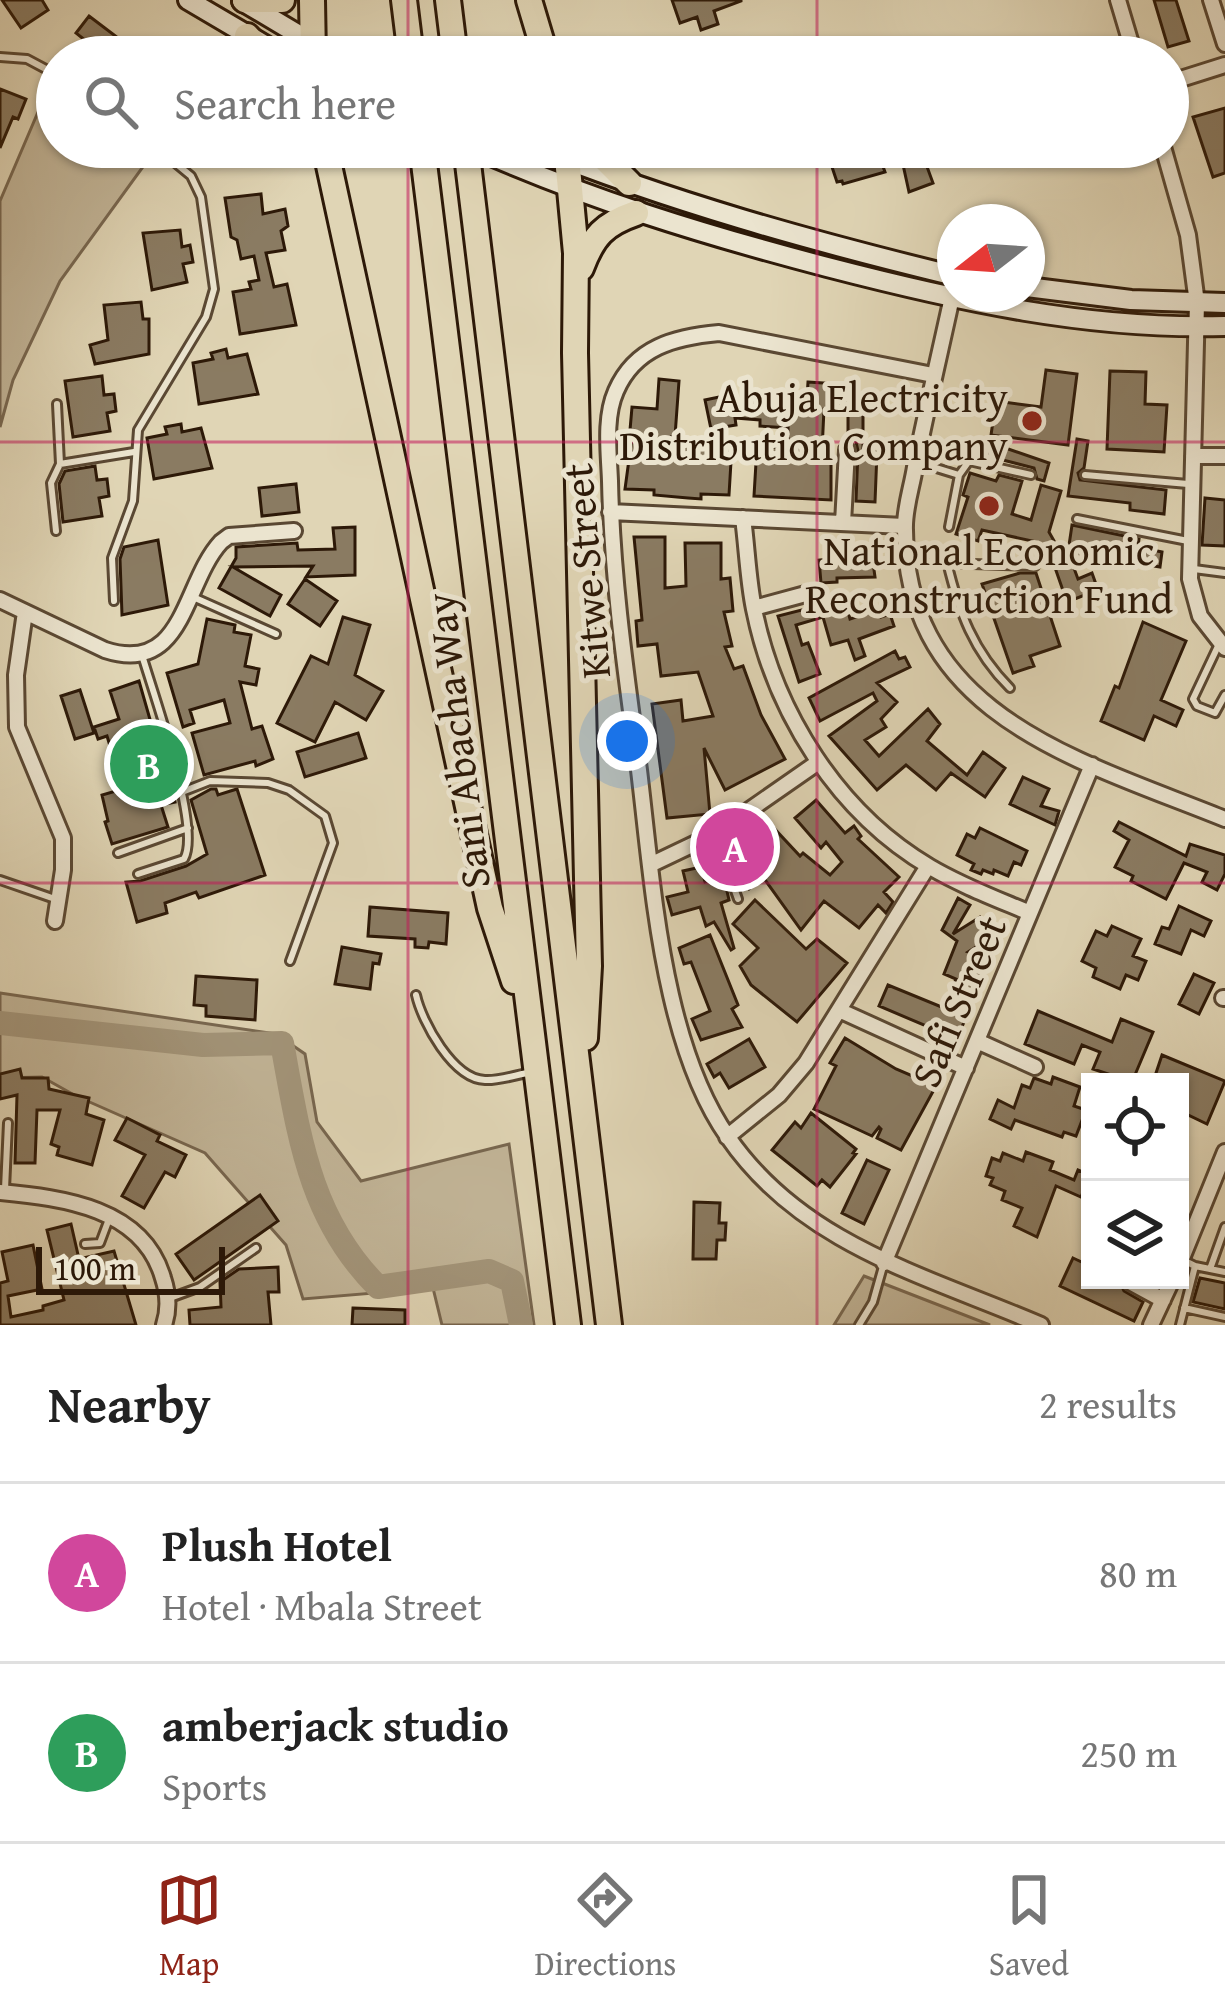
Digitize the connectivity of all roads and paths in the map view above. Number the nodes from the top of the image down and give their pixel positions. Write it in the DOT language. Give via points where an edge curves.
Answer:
graph roads {
  1 [pos="188,0"];
  2 [pos="242,0"];
  3 [pos="282,0"];
  4 [pos="312,0"];
  5 [pos="404,0"];
  6 [pos="448,0"];
  7 [pos="529,0"];
  8 [pos="1118,0"];
  9 [pos="1211,0"];
  10 [pos="247,36"];
  11 [pos="292,36"];
  12 [pos="313,36"];
  13 [pos="408,36"];
  14 [pos="452,36"];
  15 [pos="540,36"];
  16 [pos="1129,36"];
  17 [pos="1225,44"];
  18 [pos="0,57"];
  19 [pos="36,63"];
  20 [pos="1225,65"];
  21 [pos="1189,76"];
  22 [pos="182,168"];
  23 [pos="328,168"];
  24 [pos="425,168"];
  25 [pos="470,168"];
  26 [pos="516,168"];
  27 [pos="569,168"];
  28 [pos="597,168"];
  29 [pos="614,168"];
  30 [pos="1168,168"];
  31 [pos="629,183"];
  32 [pos="572,189"];
  33 [pos="636,213"];
  34 [pos="576,281"];
  35 [pos="937,281"];
  36 [pos="937,283"];
  37 [pos="1045,289"];
  38 [pos="1225,303"];
  39 [pos="1197,304"];
  40 [pos="948,312"];
  41 [pos="1040,312"];
  42 [pos="1225,326"];
  43 [pos="1197,327"];
  44 [pos="933,375"];
  45 [pos="57,404"];
  46 [pos="920,441"];
  47 [pos="847,450"];
  48 [pos="134,452"];
  49 [pos="1192,456"];
  50 [pos="1225,456"];
  51 [pos="969,461"];
  52 [pos="916,462"];
  53 [pos="60,464"];
  54 [pos="1084,475"];
  55 [pos="959,476"];
  56 [pos="1031,476"];
  57 [pos="1192,484"];
  58 [pos="610,512"];
  59 [pos="743,518"];
  60 [pos="1077,519"];
  61 [pos="843,523"];
  62 [pos="904,526"];
  63 [pos="949,527"];
  64 [pos="56,531"];
  65 [pos="294,531"];
  66 [pos="1188,541"];
  67 [pos="908,562"];
  68 [pos="947,562"];
  69 [pos="1035,566"];
  70 [pos="1190,568"];
  71 [pos="1225,573"];
  72 [pos="813,592"];
  73 [pos="193,598"];
  74 [pos="0,600"];
  75 [pos="114,601"];
  76 [pos="754,608"];
  77 [pos="26,612"];
  78 [pos="276,634"];
  79 [pos="1222,646"];
  80 [pos="142,655"];
  81 [pos="1010,688"];
  82 [pos="1225,694"];
  83 [pos="817,763"];
  84 [pos="1092,765"];
  85 [pos="182,792"];
  86 [pos="1225,819"];
  87 [pos="188,828"];
  88 [pos="715,834"];
  89 [pos="118,853"];
  90 [pos="650,865"];
  91 [pos="928,866"];
  92 [pos="138,874"];
  93 [pos="0,880"];
  94 [pos="738,898"];
  95 [pos="59,900"];
  96 [pos="1030,913"];
  97 [pos="55,921"];
  98 [pos="290,961"];
  99 [pos="416,995"];
  100 [pos="841,1011"];
  101 [pos="532,1037"];
  102 [pos="977,1041"];
  103 [pos="1035,1067"];
  104 [pos="966,1068"];
  105 [pos="536,1072"];
  106 [pos="581,1112"];
  107 [pos="8,1123"];
  108 [pos="727,1137"];
  109 [pos="1225,1152"];
  110 [pos="3,1192"];
  111 [pos="110,1216"];
  112 [pos="1225,1227"];
  113 [pos="85,1244"];
  114 [pos="256,1248"];
  115 [pos="1189,1252"];
  116 [pos="884,1263"];
  117 [pos="1189,1264"];
  118 [pos="1210,1269"];
  119 [pos="1225,1272"];
  120 [pos="1143,1289"];
  121 [pos="1168,1289"];
  122 [pos="1184,1289"];
  123 [pos="166,1299"];
  124 [pos="1163,1300"];
  125 [pos="1184,1308"];
  126 [pos="1225,1317"];
  127 [pos="164,1325"];
  128 [pos="568,1325"];
  129 [pos="609,1325"];
  130 [pos="859,1325"];
  131 [pos="1041,1325"];
  132 [pos="1151,1325"];
  133 [pos="1180,1325"];
  1 -- 10 [label="main road"];
  2 -- 3 [label="highway"];
  2 -- 11 [label="main road"];
  4 -- 12 [label="highway"];
  5 -- 13 [label="highway"];
  6 -- 14 [label="highway"];
  7 -- 15 [label="highway"];
  8 -- 16 [label="street"];
  9 -- 17 [label="street"];
  18 -- 19 [label="lane"];
  20 -- 21 [label="street"];
  22 -- 48 [label="lane" via="201,196 214,290 206,317 137,430"];
  23 -- 101 [label="highway" via="490,908"];
  24 -- 101 [label="highway, Sani Abacha Way"];
  25 -- 106 [label="highway, Sani Abacha Way"];
  26 -- 32 [label="main road"];
  27 -- 32 [label="highway"];
  28 -- 31 [label="main road"];
  29 -- 31 [label="highway"];
  30 -- 39 [label="street" via="1189,235"];
  31 -- 35 [label="main road"];
  32 -- 33 [label="main road"];
  32 -- 34 [label="highway"];
  33 -- 34 [label="highway" via="597,232"];
  33 -- 36 [label="main road" via="712,237"];
  34 -- 106 [label="highway" via="589,966"];
  37 -- 39 [label="main road"];
  38 -- 39 [label="main road"];
  39 -- 43 [label="street"];
  40 -- 44 [label="street"];
  41 -- 43 [label="main road"];
  42 -- 43 [label="main road"];
  43 -- 49 [label="street"];
  44 -- 46 [label="street"];
  44 -- 58 [label="street, Kitwe Street" via="719,333 658,344 632,364 614,394"];
  45 -- 53 [label="lane"];
  46 -- 51 [label="lane"];
  46 -- 52 [label="street"];
  47 -- 61 [label="street"];
  48 -- 53 [label="lane"];
  48 -- 75 [label="lane" via="133,501 112,558"];
  49 -- 50 [label="street"];
  49 -- 57 [label="street"];
  51 -- 55 [label="lane"];
  51 -- 56 [label="lane"];
  52 -- 55 [label="lane"];
  52 -- 62 [label="street"];
  53 -- 64 [label="lane" via="51,483"];
  54 -- 57 [label="lane"];
  55 -- 63 [label="lane"];
  57 -- 66 [label="street"];
  58 -- 59 [label="street"];
  58 -- 90 [label="street, Kitwe Street"];
  59 -- 61 [label="street"];
  59 -- 76 [label="street"];
  60 -- 66 [label="lane"];
  61 -- 62 [label="street"];
  62 -- 67 [label="street"];
  65 -- 73 [label="street" via="229,536"];
  66 -- 70 [label="street"];
  67 -- 68 [label="lane"];
  67 -- 84 [label="street" via="925,628 946,664 1012,727"];
  68 -- 69 [label="lane"];
  68 -- 81 [label="lane" via="971,640"];
  70 -- 71 [label="lane"];
  70 -- 79 [label="street" via="1200,616"];
  72 -- 76 [label="street"];
  73 -- 78 [label="lane"];
  73 -- 80 [label="street" via="164,643"];
  74 -- 77 [label="street"];
  76 -- 83 [label="street" via="782,694"];
  77 -- 80 [label="street" via="105,650"];
  77 -- 95 [label="street" via="17,727 63,838"];
  79 -- 82 [label="lane" via="1193,699 1215,713"];
  80 -- 85 [label="lane"];
  83 -- 88 [label="street"];
  83 -- 91 [label="street"];
  84 -- 86 [label="street"];
  84 -- 96 [label="street, Safi Street"];
  85 -- 87 [label="lane"];
  85 -- 98 [label="lane" via="210,781 268,783 325,816 333,843"];
  87 -- 89 [label="lane"];
  87 -- 92 [label="lane" via="184,859"];
  88 -- 90 [label="street"];
  88 -- 94 [label="lane"];
  90 -- 108 [label="street, Kitwe Street" via="684,1043"];
  91 -- 96 [label="street"];
  91 -- 100 [label="street"];
  93 -- 95 [label="lane"];
  95 -- 97 [label="street"];
  96 -- 102 [label="street, Safi Street"];
  99 -- 105 [label="lane" via="430,1032 463,1071 490,1081"];
  100 -- 104 [label="street"];
  100 -- 108 [label="street" via="779,1095"];
  101 -- 105 [label="highway, Sani Abacha Way"];
  102 -- 103 [label="street"];
  102 -- 104 [label="street, Safi Street"];
  104 -- 116 [label="street, Safi Street"];
  105 -- 128 [label="highway, Sani Abacha Way"];
  106 -- 129 [label="highway, Sani Abacha Way"];
  107 -- 110 [label="lane"];
  108 -- 116 [label="street, Kitwe Street" via="787,1203"];
  109 -- 115 [label="street"];
  110 -- 111 [label="street"];
  111 -- 113 [label="lane" via="100,1243"];
  111 -- 123 [label="street" via="158,1258"];
  112 -- 118 [label="lane"];
  114 -- 123 [label="lane" via="194,1291"];
  116 -- 130 [label="lane"];
  116 -- 131 [label="street, Kitwe Street"];
  117 -- 118 [label="lane"];
  118 -- 119 [label="lane"];
  120 -- 124 [label="street"];
  121 -- 124 [label="street"];
  122 -- 125 [label="lane"];
  123 -- 127 [label="street"];
  124 -- 132 [label="street"];
  125 -- 126 [label="lane"];
  125 -- 133 [label="lane"];
}
